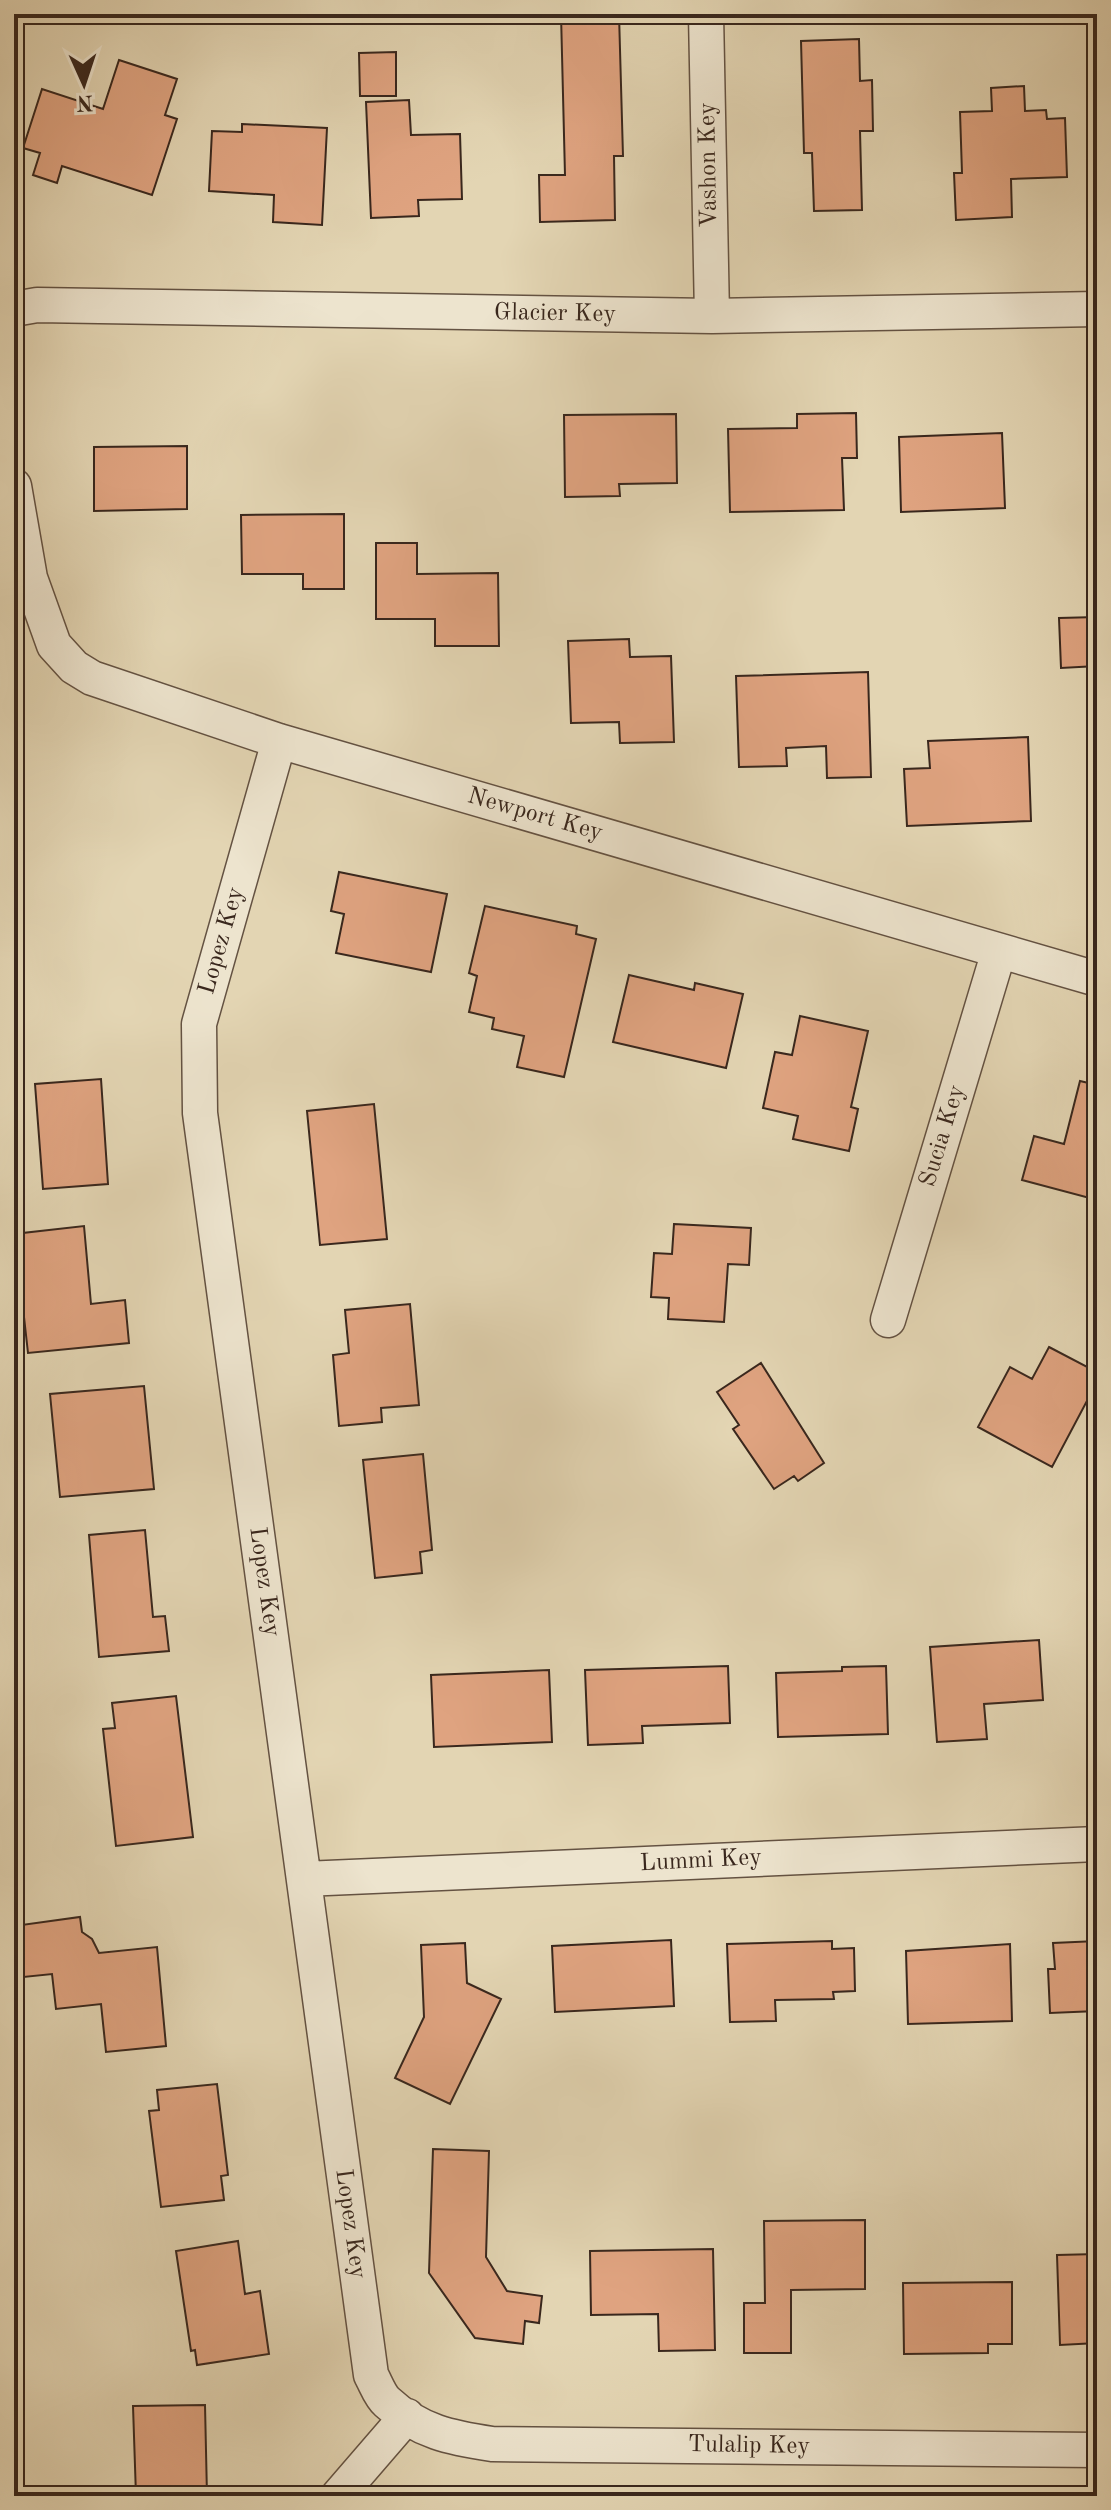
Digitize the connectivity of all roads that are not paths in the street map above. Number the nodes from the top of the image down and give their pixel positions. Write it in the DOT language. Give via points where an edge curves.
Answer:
graph roads {
  1 [pos="706,14"];
  2 [pos="14,309"];
  3 [pos="1097,309"];
  4 [pos="712,316"];
  5 [pos="16,506"];
  6 [pos="22,580"];
  7 [pos="279,741"];
  8 [pos="999,951"];
  9 [pos="1097,979"];
  10 [pos="888,1320"];
  11 [pos="1097,1844"];
  12 [pos="304,1879"];
  13 [pos="407,2416"];
  14 [pos="1097,2450"];
  15 [pos="338,2496"];
  1 -- 4 [label="street, Vashon Key"];
  2 -- 4 [label="street, Glacier Key" via="37,305"];
  3 -- 4 [label="street, Glacier Key"];
  5 -- 6 [label="street, Newport Key"];
  6 -- 7 [label="street, Newport Key" via="54,645 74,667 92,678"];
  7 -- 8 [label="street, Newport Key"];
  7 -- 12 [label="street, Lopez Key" via="199,1024 198,1068"];
  8 -- 9 [label="street, Newport Key"];
  8 -- 10 [label="street, Sucia Key"];
  11 -- 12 [label="street, Lummi Key"];
  12 -- 13 [label="street, Lopez Key" via="371,2375 385,2401"];
  13 -- 14 [label="street, Tulalip Key" via="446,2437 492,2444"];
  13 -- 15 [label="street"];
}
